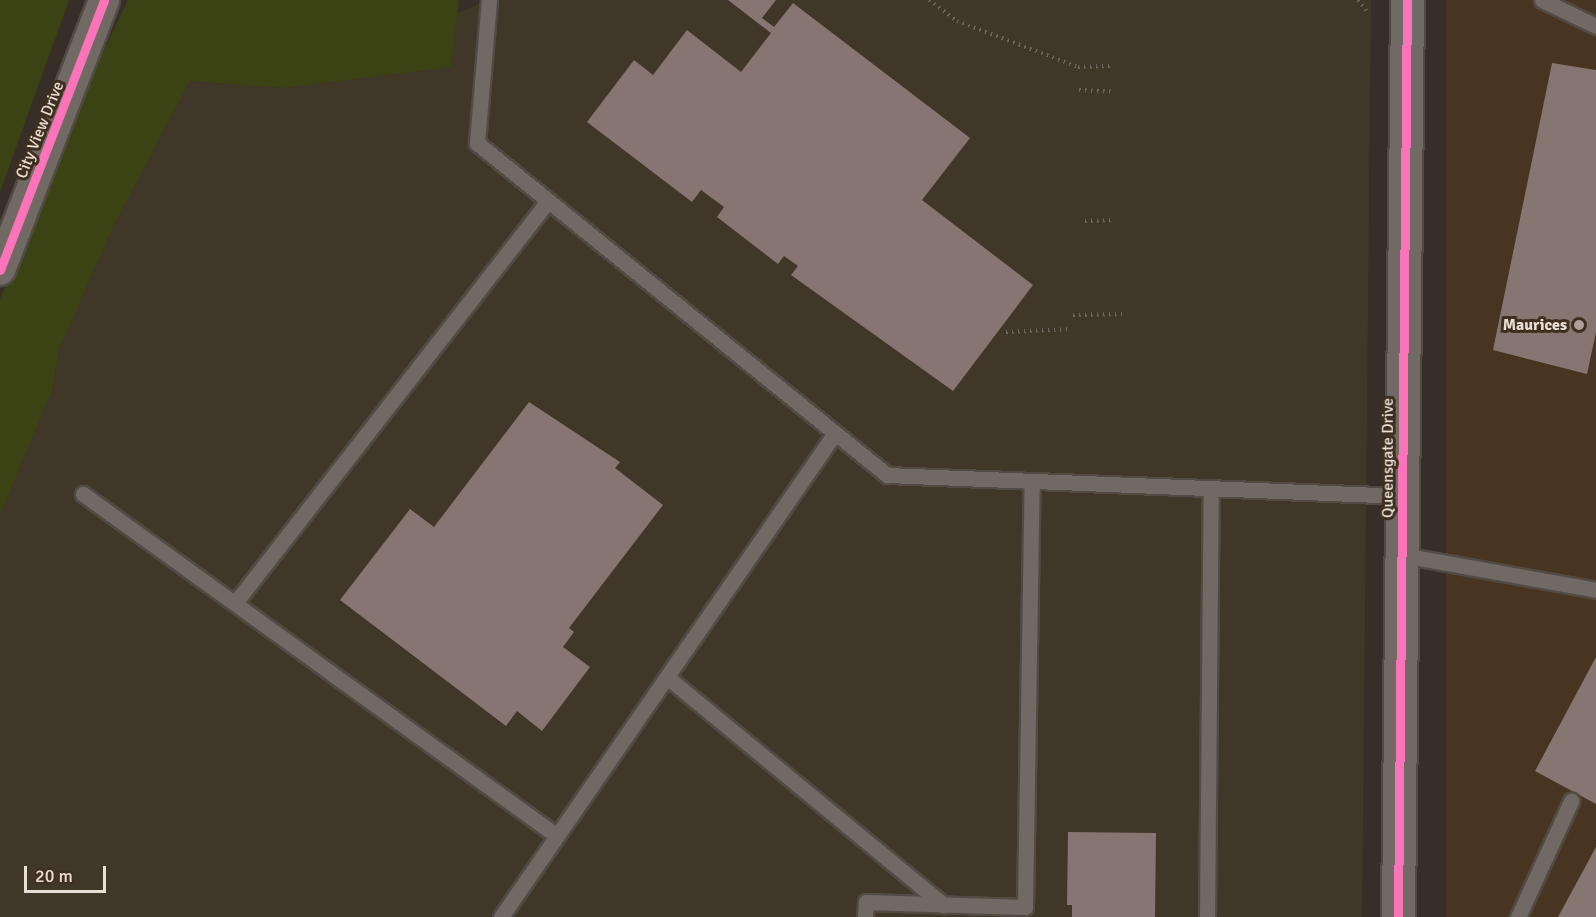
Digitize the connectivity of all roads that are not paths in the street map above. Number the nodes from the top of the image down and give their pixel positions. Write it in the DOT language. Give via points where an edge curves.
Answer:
graph roads {
  1 [pos="104,0"];
  2 [pos="489,0"];
  3 [pos="1407,0"];
  4 [pos="1542,0"];
  5 [pos="1596,26"];
  6 [pos="548,201"];
  7 [pos="0,270"];
  8 [pos="835,433"];
  9 [pos="1032,481"];
  10 [pos="1211,488"];
  11 [pos="83,494"];
  12 [pos="1402,496"];
  13 [pos="1402,555"];
  14 [pos="1596,590"];
  15 [pos="235,603"];
  16 [pos="667,676"];
  17 [pos="1571,801"];
  18 [pos="557,836"];
  19 [pos="944,905"];
  20 [pos="501,917"];
  21 [pos="865,917"];
  22 [pos="1207,917"];
  23 [pos="1398,917"];
  24 [pos="1518,917"];
  1 -- 7 [label="street, City View Drive"];
  2 -- 6 [label="lane" via="477,143"];
  3 -- 12 [label="street, Queensgate Drive"];
  4 -- 5 [label="lane"];
  6 -- 8 [label="lane"];
  6 -- 15 [label="lane"];
  8 -- 9 [label="lane" via="887,475"];
  8 -- 16 [label="lane"];
  9 -- 10 [label="lane"];
  9 -- 19 [label="lane" via="1025,907"];
  10 -- 12 [label="lane"];
  10 -- 22 [label="lane"];
  11 -- 15 [label="lane"];
  12 -- 13 [label="street, Queensgate Drive"];
  13 -- 14 [label="lane"];
  13 -- 23 [label="street, Queensgate Drive"];
  15 -- 18 [label="lane"];
  16 -- 18 [label="lane"];
  16 -- 19 [label="lane"];
  17 -- 24 [label="lane"];
  18 -- 20 [label="lane"];
  19 -- 21 [label="lane" via="866,902"];
}
